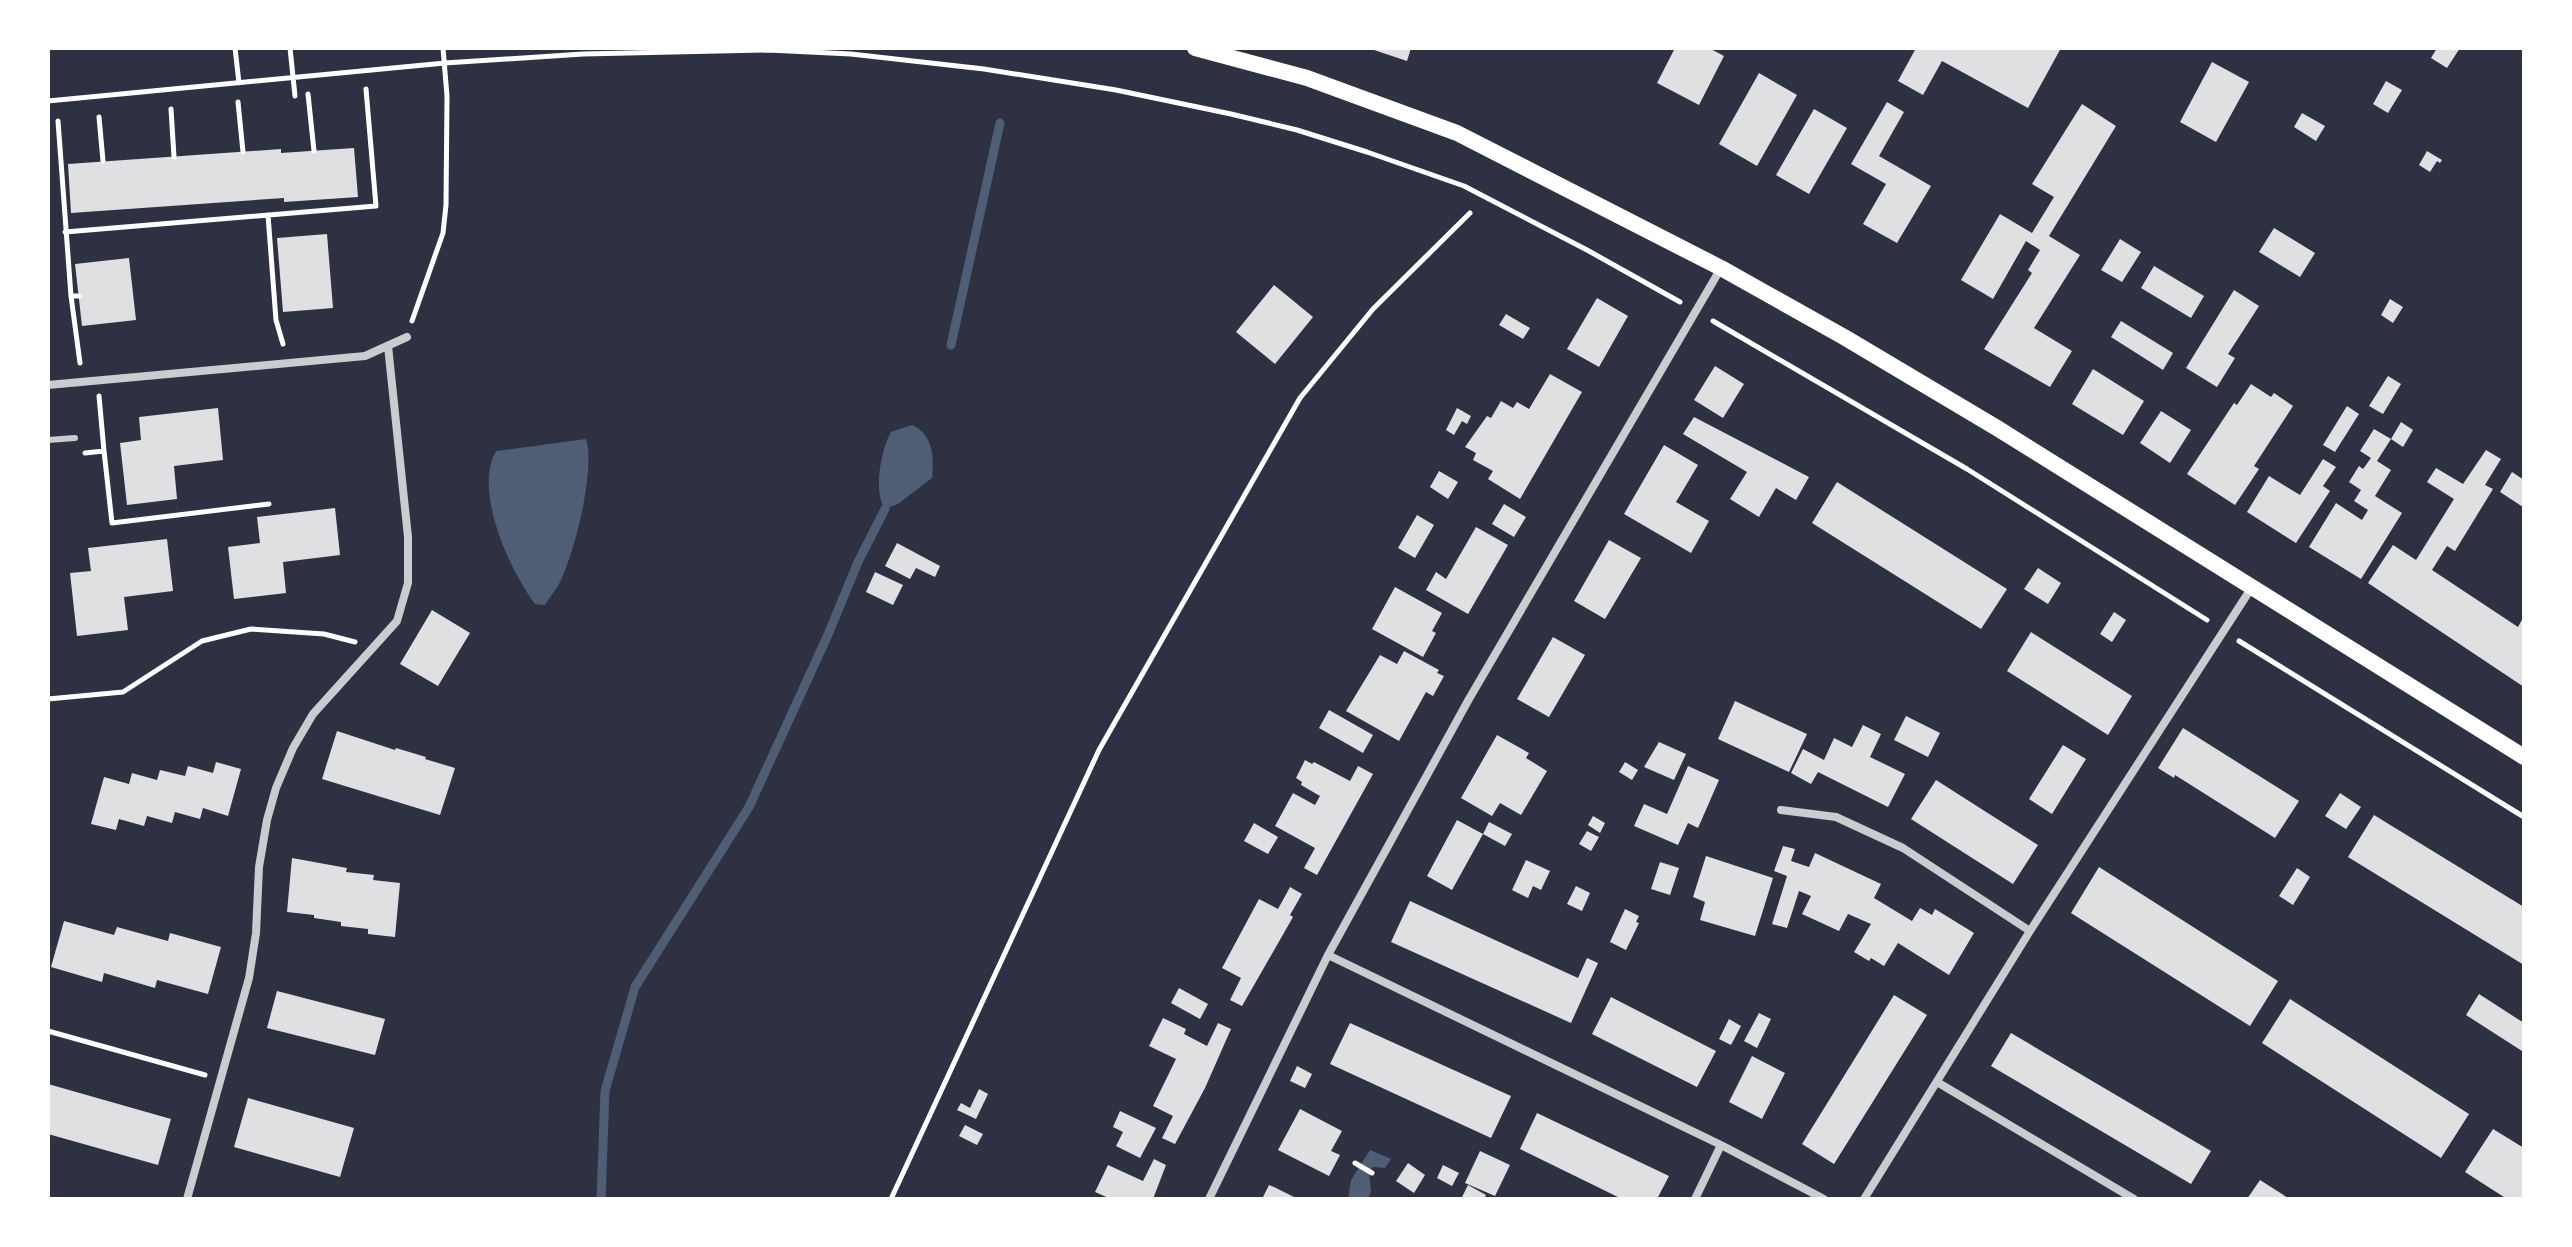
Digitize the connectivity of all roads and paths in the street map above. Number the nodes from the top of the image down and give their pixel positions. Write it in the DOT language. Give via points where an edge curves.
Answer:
graph roads {
  1 [pos="235,48"];
  2 [pos="290,48"];
  3 [pos="443,48"];
  4 [pos="1195,48"];
  5 [pos="445,63"];
  6 [pos="293,78"];
  7 [pos="239,83"];
  8 [pos="366,89"];
  9 [pos="308,94"];
  10 [pos="295,96"];
  11 [pos="48,101"];
  12 [pos="238,102"];
  13 [pos="171,109"];
  14 [pos="99,117"];
  15 [pos="58,121"];
  16 [pos="314,151"];
  17 [pos="243,152"];
  18 [pos="174,157"];
  19 [pos="103,161"];
  20 [pos="1470,213"];
  21 [pos="268,215"];
  22 [pos="65,232"];
  23 [pos="1721,268"];
  24 [pos="71,296"];
  25 [pos="79,296"];
  26 [pos="1696,311"];
  27 [pos="276,320"];
  28 [pos="407,337"];
  29 [pos="388,346"];
  30 [pos="97,380"];
  31 [pos="82,381"];
  32 [pos="48,385"];
  33 [pos="75,438"];
  34 [pos="48,440"];
  35 [pos="104,451"];
  36 [pos="76,453"];
  37 [pos="269,504"];
  38 [pos="2253,586"];
  39 [pos="2223,631"];
  40 [pos="375,648"];
  41 [pos="48,699"];
  42 [pos="2524,757"];
  43 [pos="1781,810"];
  44 [pos="2524,817"];
  45 [pos="2030,931"];
  46 [pos="1328,955"];
  47 [pos="48,1031"];
  48 [pos="220,1079"];
  49 [pos="1937,1082"];
  50 [pos="1721,1145"];
  51 [pos="1355,1163"];
  52 [pos="1372,1173"];
  53 [pos="187,1199"];
  54 [pos="891,1199"];
  55 [pos="1209,1199"];
  56 [pos="1695,1199"];
  57 [pos="1824,1199"];
  58 [pos="1864,1199"];
  59 [pos="2134,1199"];
  1 -- 7 [label="path"];
  2 -- 6 [label="path"];
  3 -- 5 [label="path"];
  4 -- 23 [label="main road" via="1307,78 1457,133"];
  5 -- 6 [label="path"];
  5 -- 26 [label="path" via="768,50 865,55 1116,90 1297,130 1464,186"];
  5 -- 28 [label="path" via="443,233"];
  6 -- 7 [label="path"];
  6 -- 10 [label="path"];
  7 -- 11 [label="path"];
  8 -- 21 [label="path" via="376,206"];
  9 -- 16 [label="path"];
  12 -- 17 [label="path"];
  13 -- 18 [label="path"];
  14 -- 19 [label="path"];
  15 -- 22 [label="path"];
  20 -- 54 [label="path" via="1373,309 1300,398 1099,750"];
  21 -- 22 [label="path"];
  21 -- 27 [label="path"];
  22 -- 24 [label="path"];
  23 -- 26 [label="street"];
  23 -- 38 [label="main road" via="1919,381"];
  24 -- 25 [label="path"];
  24 -- 31 [label="path"];
  26 -- 39 [label="path" via="1953,461"];
  26 -- 46 [label="street" via="1469,699"];
  28 -- 29 [label="street"];
  29 -- 30 [label="street" via="365,356"];
  29 -- 40 [label="street" via="408,583 397,621"];
  30 -- 31 [label="street"];
  30 -- 35 [label="path"];
  31 -- 32 [label="street"];
  33 -- 34 [label="lane"];
  35 -- 36 [label="path"];
  35 -- 37 [label="path" via="112,523"];
  38 -- 39 [label="street"];
  38 -- 42 [label="main road"];
  39 -- 44 [label="path"];
  39 -- 45 [label="street"];
  40 -- 41 [label="path" via="324,634 251,629 202,641 123,692"];
  40 -- 48 [label="street" via="313,714 276,788 259,867 249,978"];
  43 -- 45 [label="street" via="1836,817 1903,848"];
  45 -- 49 [label="street"];
  46 -- 50 [label="street"];
  46 -- 55 [label="street"];
  47 -- 48 [label="path"];
  48 -- 53 [label="street"];
  49 -- 58 [label="street"];
  49 -- 59 [label="street"];
  50 -- 56 [label="street"];
  50 -- 57 [label="street"];
  51 -- 52 [label="path"];
}
